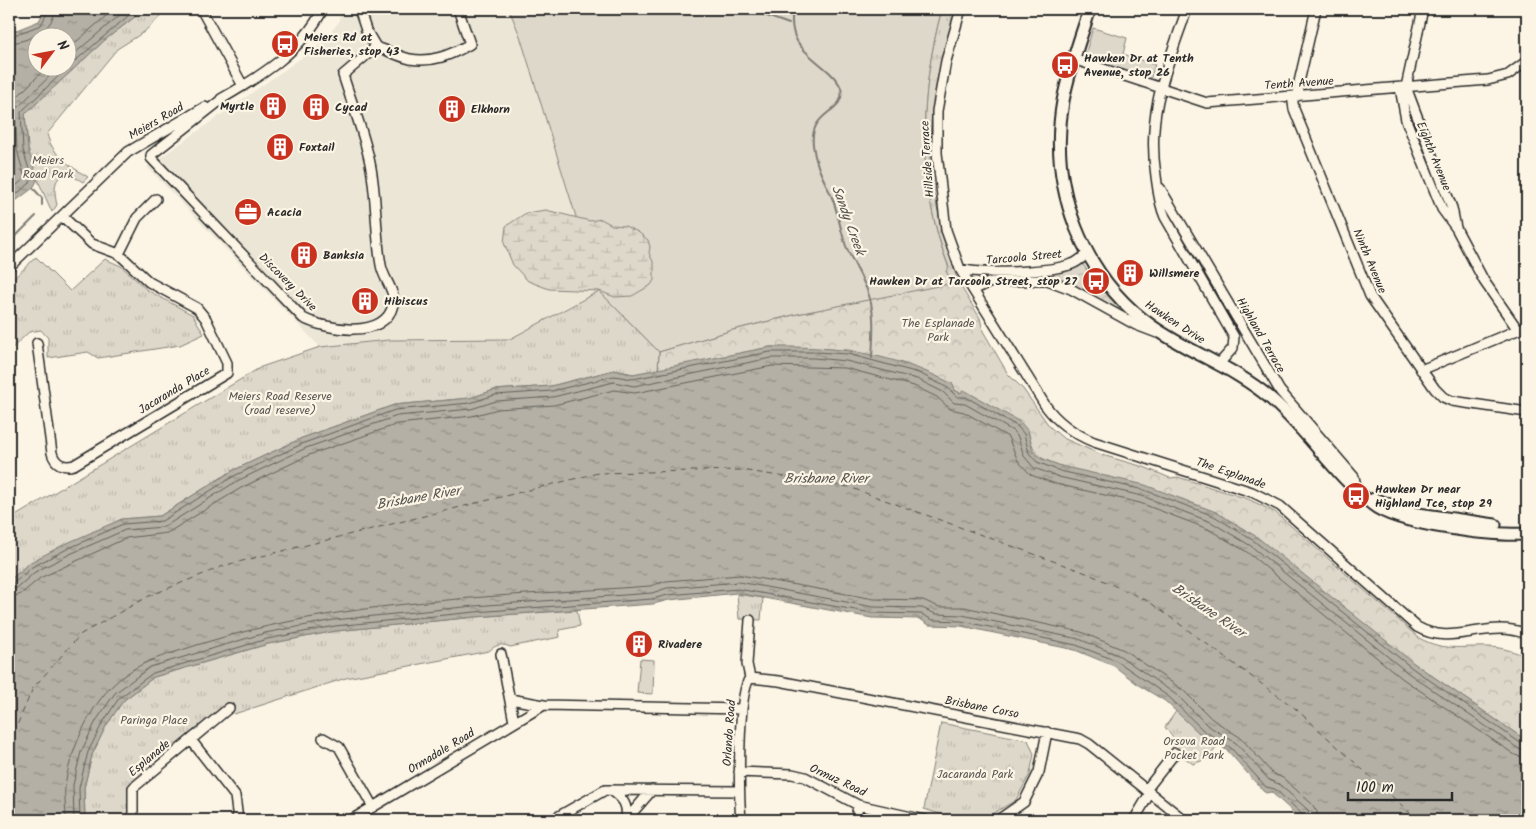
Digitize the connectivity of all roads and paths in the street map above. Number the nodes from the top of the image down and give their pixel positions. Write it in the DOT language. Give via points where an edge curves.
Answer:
graph roads {
  1 [pos="201,9"];
  2 [pos="323,9"];
  3 [pos="359,9"];
  4 [pos="458,9"];
  5 [pos="961,9"];
  6 [pos="1090,9"];
  7 [pos="1182,9"];
  8 [pos="1187,9"];
  9 [pos="1316,9"];
  10 [pos="1423,9"];
  11 [pos="1180,28"];
  12 [pos="376,47"];
  13 [pos="1073,59"];
  14 [pos="1527,60"];
  15 [pos="243,86"];
  16 [pos="1161,88"];
  17 [pos="1404,88"];
  18 [pos="226,96"];
  19 [pos="1295,96"];
  20 [pos="1156,181"];
  21 [pos="156,199"];
  22 [pos="62,216"];
  23 [pos="120,254"];
  24 [pos="1088,254"];
  25 [pos="9,267"];
  26 [pos="962,273"];
  27 [pos="972,290"];
  28 [pos="1527,326"];
  29 [pos="1518,330"];
  30 [pos="1163,334"];
  31 [pos="37,344"];
  32 [pos="1218,365"];
  33 [pos="1421,370"];
  34 [pos="1527,412"];
  35 [pos="1357,490"];
  36 [pos="1527,532"];
  37 [pos="750,620"];
  38 [pos="1527,634"];
  39 [pos="501,654"];
  40 [pos="750,678"];
  41 [pos="510,699"];
  42 [pos="544,705"];
  43 [pos="229,708"];
  44 [pos="742,709"];
  45 [pos="514,722"];
  46 [pos="1047,732"];
  47 [pos="323,738"];
  48 [pos="191,740"];
  49 [pos="1175,753"];
  50 [pos="739,772"];
  51 [pos="611,790"];
  52 [pos="652,790"];
  53 [pos="739,791"];
  54 [pos="1148,791"];
  55 [pos="858,805"];
  56 [pos="373,807"];
  57 [pos="133,820"];
  58 [pos="238,820"];
  59 [pos="351,820"];
  60 [pos="552,820"];
  61 [pos="626,820"];
  62 [pos="741,820"];
  63 [pos="856,820"];
  64 [pos="925,820"];
  65 [pos="998,820"];
  66 [pos="1134,820"];
  67 [pos="1184,820"];
  1 -- 15 [label="street"];
  2 -- 15 [label="street, Meiers Road" via="304,40"];
  3 -- 12 [label="street"];
  4 -- 12 [label="street" via="470,44 453,53 434,60 408,59"];
  5 -- 26 [label="street, Hillside Terrace" via="942,78 936,153 946,230"];
  6 -- 13 [label="main road, Hawken Drive"];
  7 -- 11 [label="street, Highland Terrace"];
  8 -- 11 [label="street, Highland Terrace"];
  9 -- 19 [label="street, Ninth Avenue"];
  10 -- 17 [label="street"];
  11 -- 16 [label="street, Highland Terrace"];
  12 -- 18 [label="street, Discovery Drive" via="343,75 370,163 381,268 391,289 393,303 389,316 374,327 331,328 317,326 303,318 151,158"];
  13 -- 16 [label="street, Tenth Avenue"];
  13 -- 24 [label="main road, Hawken Drive" via="1063,103 1060,149 1068,205"];
  14 -- 17 [label="street, Tenth Avenue" via="1511,73 1495,79"];
  15 -- 18 [label="street, Meiers Road"];
  16 -- 19 [label="street, Tenth Avenue" via="1207,102"];
  16 -- 20 [label="street, Highland Terrace" via="1152,136"];
  17 -- 19 [label="street, Tenth Avenue"];
  17 -- 29 [label="street, Eighth Avenue" via="1452,208 1456,228 1484,281"];
  18 -- 22 [label="street, Meiers Road" via="140,143"];
  19 -- 33 [label="street, Ninth Avenue" via="1294,109 1369,294"];
  20 -- 32 [label="street, Highland Terrace" via="1165,217 1233,334 1233,348"];
  20 -- 35 [label="street, Highland Terrace" via="1280,391 1354,477"];
  21 -- 23 [label="street" via="137,218"];
  22 -- 23 [label="street, Jacaranda Place" via="92,244"];
  22 -- 25 [label="street, Meiers Road"];
  23 -- 31 [label="street, Jacaranda Place" via="149,282 202,313 227,363 227,373 74,465 63,466 52,453"];
  24 -- 26 [label="street, Tarcoola Street" via="1074,264 1059,267"];
  24 -- 30 [label="main road, Hawken Drive" via="1113,292"];
  26 -- 27 [label="street, The Esplanade"];
  27 -- 30 [label="street, Tarcoola Street" via="991,282 1047,280 1071,289 1136,325"];
  27 -- 38 [label="street, The Esplanade" via="1045,405 1060,423 1073,432 1094,442 1252,492 1280,506 1425,632 1454,636 1502,629"];
  28 -- 29 [label="street"];
  29 -- 33 [label="street"];
  30 -- 32 [label="main road, Hawken Drive"];
  32 -- 35 [label="main road, Hawken Drive" via="1271,398"];
  33 -- 34 [label="street, Ninth Avenue" via="1437,392 1448,400"];
  35 -- 36 [label="main road, Hawken Drive" via="1411,513"];
  37 -- 40 [label="street, Orlando Road" via="747,664"];
  39 -- 41 [label="street"];
  40 -- 44 [label="street, Orlando Road"];
  40 -- 46 [label="street, Brisbane Corso"];
  41 -- 42 [label="street"];
  41 -- 45 [label="street"];
  42 -- 44 [label="street"];
  42 -- 45 [label="street, Ormadale Road"];
  43 -- 48 [label="street, Esplanade"];
  44 -- 50 [label="street, Orlando Road"];
  45 -- 56 [label="street, Ormadale Road"];
  46 -- 54 [label="street, Brisbane Corso" via="1089,744"];
  46 -- 65 [label="street" via="1039,772 1024,802"];
  47 -- 56 [label="street" via="339,747"];
  48 -- 57 [label="street, Esplanade" via="133,788"];
  48 -- 58 [label="street" via="235,796"];
  49 -- 54 [label="street"];
  50 -- 53 [label="street, Orlando Road"];
  50 -- 55 [label="street, Ormuz Road" via="805,777"];
  51 -- 52 [label="street"];
  51 -- 60 [label="street" via="599,792"];
  51 -- 61 [label="street" via="625,802"];
  52 -- 53 [label="street"];
  52 -- 61 [label="street"];
  53 -- 62 [label="street, Orlando Road"];
  54 -- 66 [label="street"];
  54 -- 67 [label="street, Brisbane Corso"];
  55 -- 63 [label="street"];
  55 -- 64 [label="street, Ormuz Road"];
  56 -- 59 [label="street, Ormadale Road"];
}
